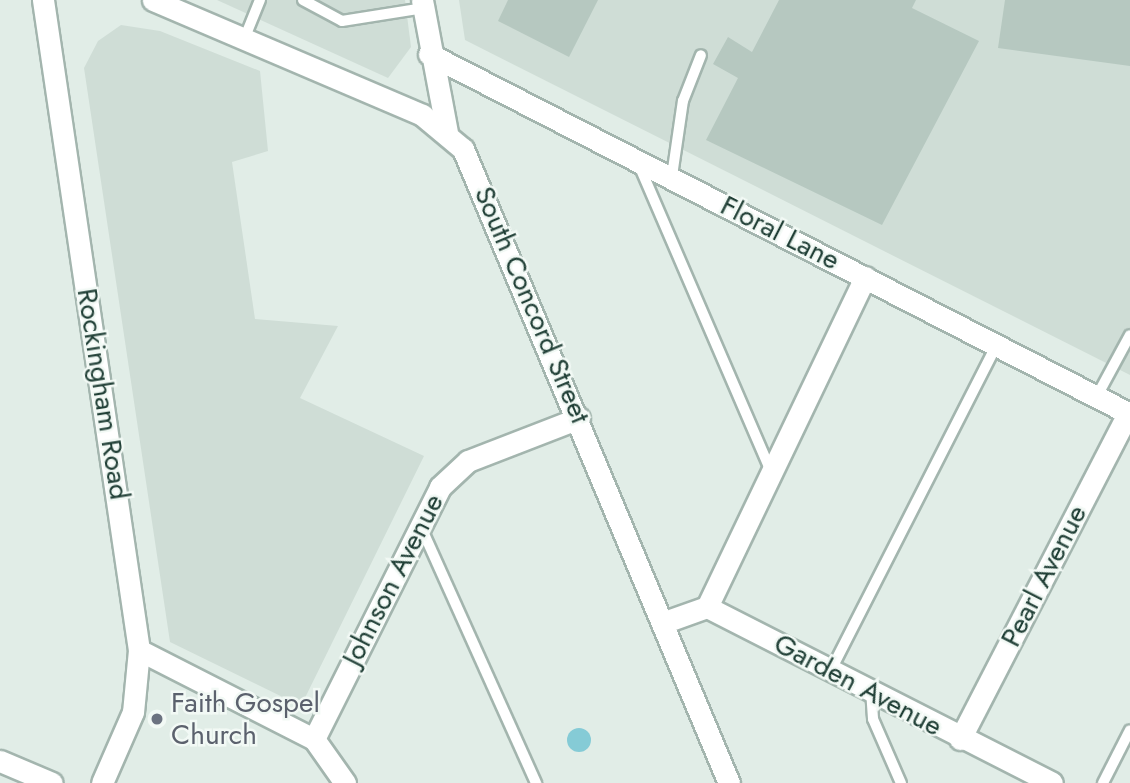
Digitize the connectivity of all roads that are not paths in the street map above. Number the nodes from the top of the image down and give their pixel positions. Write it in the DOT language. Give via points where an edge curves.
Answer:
graph roads {
  1 [pos="43,0"];
  2 [pos="153,0"];
  3 [pos="260,0"];
  4 [pos="303,0"];
  5 [pos="423,4"];
  6 [pos="245,37"];
  7 [pos="429,54"];
  8 [pos="701,55"];
  9 [pos="447,132"];
  10 [pos="637,159"];
  11 [pos="671,176"];
  12 [pos="865,277"];
  13 [pos="1130,335"];
  14 [pos="997,344"];
  15 [pos="1097,396"];
  16 [pos="1129,413"];
  17 [pos="579,418"];
  18 [pos="772,475"];
  19 [pos="420,524"];
  20 [pos="707,607"];
  21 [pos="662,623"];
  22 [pos="139,650"];
  23 [pos="831,670"];
  24 [pos="871,690"];
  25 [pos="1130,730"];
  26 [pos="314,739"];
  27 [pos="960,739"];
  28 [pos="0,761"];
  29 [pos="52,783"];
  30 [pos="102,783"];
  31 [pos="345,783"];
  32 [pos="536,783"];
  33 [pos="729,783"];
  34 [pos="901,783"];
  35 [pos="1052,783"];
  36 [pos="1102,783"];
  1 -- 22 [label="street, Rockingham Road"];
  2 -- 6 [label="street, South Concord Street"];
  3 -- 6 [label="lane"];
  4 -- 5 [label="lane" via="342,21"];
  5 -- 7 [label="street"];
  6 -- 9 [label="street, South Concord Street"];
  7 -- 9 [label="street"];
  7 -- 10 [label="street, Floral Lane"];
  8 -- 11 [label="lane" via="683,101 683,131"];
  9 -- 17 [label="street, South Concord Street" via="474,167"];
  10 -- 11 [label="street, Floral Lane"];
  10 -- 18 [label="lane"];
  11 -- 12 [label="street, Floral Lane"];
  12 -- 14 [label="street, Floral Lane"];
  12 -- 18 [label="street"];
  13 -- 15 [label="lane"];
  14 -- 15 [label="street, Floral Lane"];
  14 -- 23 [label="lane"];
  15 -- 16 [label="street, Floral Lane"];
  16 -- 27 [label="street, Pearl Avenue"];
  17 -- 19 [label="street, Johnson Avenue" via="468,461 440,487"];
  17 -- 21 [label="street, South Concord Street"];
  18 -- 20 [label="street"];
  19 -- 26 [label="street, Johnson Avenue"];
  19 -- 32 [label="lane"];
  20 -- 21 [label="street"];
  20 -- 23 [label="street, Garden Avenue"];
  21 -- 33 [label="street, South Concord Street"];
  22 -- 26 [label="street"];
  22 -- 30 [label="street, Rockingham Road" via="133,712"];
  23 -- 24 [label="street, Garden Avenue"];
  24 -- 27 [label="street, Garden Avenue"];
  24 -- 34 [label="lane" via="873,719"];
  25 -- 36 [label="lane"];
  26 -- 31 [label="street"];
  27 -- 35 [label="street, Garden Avenue"];
  28 -- 29 [label="street"];
}
